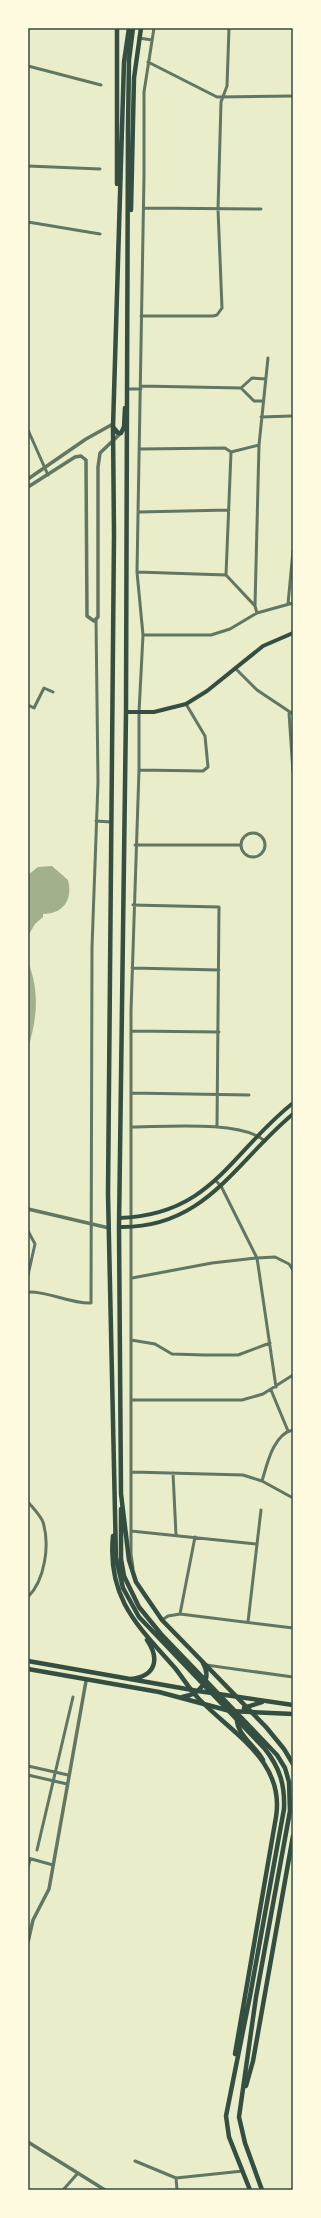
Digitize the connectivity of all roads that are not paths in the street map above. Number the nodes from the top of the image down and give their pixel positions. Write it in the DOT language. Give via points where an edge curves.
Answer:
graph roads {
  1 [pos="117,28"];
  2 [pos="120,28"];
  3 [pos="129,28"];
  4 [pos="133,28"];
  5 [pos="141,28"];
  6 [pos="154,28"];
  7 [pos="229,28"];
  8 [pos="139,38"];
  9 [pos="152,40"];
  10 [pos="117,43"];
  11 [pos="148,62"];
  12 [pos="28,66"];
  13 [pos="101,85"];
  14 [pos="293,96"];
  15 [pos="224,97"];
  16 [pos="28,166"];
  17 [pos="100,169"];
  18 [pos="144,208"];
  19 [pos="218,209"];
  20 [pos="261,209"];
  21 [pos="119,212"];
  22 [pos="28,222"];
  23 [pos="129,222"];
  24 [pos="100,234"];
  25 [pos="141,316"];
  26 [pos="268,358"];
  27 [pos="266,379"];
  28 [pos="141,387"];
  29 [pos="241,388"];
  30 [pos="127,389"];
  31 [pos="127,395"];
  32 [pos="263,401"];
  33 [pos="290,416"];
  34 [pos="261,417"];
  35 [pos="113,425"];
  36 [pos="28,430"];
  37 [pos="121,433"];
  38 [pos="113,440"];
  39 [pos="259,445"];
  40 [pos="140,449"];
  41 [pos="231,452"];
  42 [pos="44,469"];
  43 [pos="48,475"];
  44 [pos="28,479"];
  45 [pos="28,486"];
  46 [pos="229,510"];
  47 [pos="139,512"];
  48 [pos="293,551"];
  49 [pos="137,572"];
  50 [pos="226,575"];
  51 [pos="293,603"];
  52 [pos="288,604"];
  53 [pos="255,606"];
  54 [pos="257,613"];
  55 [pos="96,619"];
  56 [pos="293,633"];
  57 [pos="143,635"];
  58 [pos="235,668"];
  59 [pos="53,692"];
  60 [pos="186,704"];
  61 [pos="28,705"];
  62 [pos="126,712"];
  63 [pos="139,712"];
  64 [pos="291,714"];
  65 [pos="139,770"];
  66 [pos="293,772"];
  67 [pos="96,821"];
  68 [pos="111,822"];
  69 [pos="135,845"];
  70 [pos="241,845"];
  71 [pos="133,905"];
  72 [pos="132,968"];
  73 [pos="219,970"];
  74 [pos="131,1031"];
  75 [pos="219,1032"];
  76 [pos="131,1093"];
  77 [pos="219,1093"];
  78 [pos="249,1095"];
  79 [pos="293,1103"];
  80 [pos="293,1114"];
  81 [pos="131,1127"];
  82 [pos="217,1127"];
  83 [pos="258,1134"];
  84 [pos="265,1141"];
  85 [pos="215,1180"];
  86 [pos="221,1186"];
  87 [pos="28,1209"];
  88 [pos="119,1218"];
  89 [pos="132,1218"];
  90 [pos="90,1225"];
  91 [pos="119,1227"];
  92 [pos="131,1227"];
  93 [pos="109,1228"];
  94 [pos="28,1231"];
  95 [pos="257,1258"];
  96 [pos="293,1270"];
  97 [pos="28,1275"];
  98 [pos="132,1278"];
  99 [pos="28,1292"];
  100 [pos="131,1340"];
  101 [pos="270,1343"];
  102 [pos="293,1375"];
  103 [pos="276,1387"];
  104 [pos="271,1390"];
  105 [pos="131,1400"];
  106 [pos="293,1430"];
  107 [pos="288,1431"];
  108 [pos="132,1472"];
  109 [pos="173,1473"];
  110 [pos="262,1481"];
  111 [pos="121,1494"];
  112 [pos="293,1498"];
  113 [pos="28,1502"];
  114 [pos="261,1510"];
  115 [pos="115,1521"];
  116 [pos="131,1531"];
  117 [pos="176,1535"];
  118 [pos="195,1537"];
  119 [pos="256,1544"];
  120 [pos="136,1582"];
  121 [pos="28,1596"];
  122 [pos="180,1614"];
  123 [pos="162,1620"];
  124 [pos="248,1622"];
  125 [pos="137,1626"];
  126 [pos="293,1628"];
  127 [pos="201,1660"];
  128 [pos="28,1661"];
  129 [pos="205,1665"];
  130 [pos="28,1670"];
  131 [pos="293,1677"];
  132 [pos="130,1679"];
  133 [pos="86,1681"];
  134 [pos="195,1692"];
  135 [pos="180,1697"];
  136 [pos="236,1697"];
  137 [pos="73,1698"];
  138 [pos="266,1701"];
  139 [pos="206,1705"];
  140 [pos="293,1705"];
  141 [pos="246,1707"];
  142 [pos="240,1711"];
  143 [pos="251,1712"];
  144 [pos="293,1714"];
  145 [pos="264,1763"];
  146 [pos="293,1764"];
  147 [pos="28,1766"];
  148 [pos="54,1773"];
  149 [pos="28,1775"];
  150 [pos="68,1775"];
  151 [pos="52,1781"];
  152 [pos="67,1784"];
  153 [pos="293,1836"];
  154 [pos="37,1850"];
  155 [pos="29,1860"];
  156 [pos="53,1865"];
  157 [pos="28,1868"];
  158 [pos="28,1942"];
  159 [pos="228,2099"];
  160 [pos="241,2102"];
  161 [pos="28,2142"];
  162 [pos="135,2162"];
  163 [pos="243,2171"];
  164 [pos="78,2173"];
  165 [pos="176,2178"];
  166 [pos="62,2190"];
  167 [pos="105,2190"];
  168 [pos="176,2190"];
  169 [pos="250,2190"];
  170 [pos="262,2190"];
  1 -- 10 [label="main road"];
  2 -- 10 [label="main road"];
  3 -- 21 [label="main road" via="124,62"];
  4 -- 23 [label="main road" via="128,128"];
  5 -- 8 [label="main road"];
  6 -- 9 [label="street"];
  7 -- 15 [label="street" via="228,86"];
  8 -- 9 [label="street"];
  8 -- 23 [label="main road" via="134,78 132,203"];
  9 -- 11 [label="street"];
  10 -- 21 [label="main road" via="116,167"];
  11 -- 15 [label="street" via="217,97"];
  11 -- 18 [label="street" via="144,92"];
  12 -- 13 [label="street"];
  14 -- 15 [label="street"];
  15 -- 19 [label="street" via="221,102"];
  16 -- 17 [label="street"];
  18 -- 19 [label="street"];
  18 -- 25 [label="street"];
  19 -- 20 [label="street"];
  19 -- 25 [label="street" via="222,302 220,312 213,316"];
  21 -- 35 [label="main road"];
  22 -- 24 [label="street"];
  23 -- 30 [label="main road"];
  25 -- 28 [label="street"];
  26 -- 27 [label="street"];
  27 -- 29 [label="street" via="252,378"];
  27 -- 32 [label="street"];
  28 -- 29 [label="street"];
  28 -- 30 [label="street"];
  28 -- 40 [label="street"];
  29 -- 32 [label="street" via="254,401"];
  30 -- 31 [label="main road"];
  31 -- 37 [label="main road" via="123,416 124,428"];
  31 -- 62 [label="main road"];
  32 -- 34 [label="street"];
  33 -- 34 [label="street"];
  34 -- 39 [label="street"];
  35 -- 37 [label="main road" via="118,433"];
  35 -- 38 [label="main road"];
  35 -- 42 [label="street" via="86,439"];
  36 -- 42 [label="street"];
  37 -- 38 [label="street"];
  38 -- 55 [label="street" via="100,453 98,467"];
  38 -- 68 [label="main road"];
  39 -- 41 [label="street"];
  39 -- 53 [label="street"];
  40 -- 41 [label="street" via="225,448"];
  40 -- 47 [label="street"];
  41 -- 46 [label="street"];
  42 -- 43 [label="street"];
  42 -- 44 [label="street"];
  43 -- 45 [label="street"];
  43 -- 55 [label="street" via="75,457 82,456 86,460 87,616 92,620"];
  46 -- 47 [label="street"];
  46 -- 50 [label="street"];
  47 -- 49 [label="street"];
  48 -- 52 [label="street"];
  49 -- 50 [label="street"];
  49 -- 57 [label="street"];
  50 -- 53 [label="street"];
  51 -- 52 [label="street"];
  52 -- 54 [label="street"];
  53 -- 54 [label="street"];
  54 -- 57 [label="street" via="230,629 211,635"];
  55 -- 67 [label="street"];
  56 -- 58 [label="main road" via="263,646"];
  57 -- 63 [label="street"];
  58 -- 60 [label="main road" via="208,691"];
  58 -- 64 [label="street" via="258,690"];
  59 -- 61 [label="street" via="44,688 34,708"];
  60 -- 63 [label="main road" via="154,712"];
  60 -- 65 [label="street" via="205,736 208,767 203,771"];
  62 -- 63 [label="main road"];
  62 -- 88 [label="main road"];
  63 -- 65 [label="street"];
  64 -- 66 [label="street"];
  65 -- 69 [label="street"];
  67 -- 68 [label="street"];
  67 -- 90 [label="street" via="92,947"];
  68 -- 93 [label="main road"];
  69 -- 70 [label="street"];
  69 -- 71 [label="street"];
  70 -- 70 [label="street" via="246,854 253,857 263,851 265,844 260,835 251,833 244,837"];
  71 -- 72 [label="street"];
  71 -- 73 [label="street" via="219,907"];
  72 -- 73 [label="street"];
  72 -- 74 [label="street"];
  73 -- 75 [label="street"];
  74 -- 75 [label="street"];
  74 -- 76 [label="street"];
  75 -- 77 [label="street"];
  76 -- 77 [label="street"];
  76 -- 81 [label="street"];
  77 -- 78 [label="street"];
  77 -- 82 [label="street"];
  79 -- 83 [label="main road"];
  80 -- 84 [label="main road"];
  81 -- 82 [label="street"];
  81 -- 89 [label="street"];
  82 -- 83 [label="street"];
  83 -- 84 [label="street"];
  83 -- 85 [label="main road"];
  84 -- 86 [label="main road"];
  85 -- 86 [label="street"];
  85 -- 89 [label="main road" via="199,1194 162,1213"];
  86 -- 92 [label="main road" via="174,1218"];
  86 -- 95 [label="street"];
  87 -- 90 [label="street"];
  88 -- 89 [label="main road"];
  88 -- 91 [label="main road"];
  89 -- 92 [label="street"];
  90 -- 93 [label="street"];
  90 -- 99 [label="street" via="91,1303"];
  91 -- 92 [label="main road"];
  91 -- 111 [label="main road"];
  92 -- 98 [label="street"];
  93 -- 115 [label="main road"];
  94 -- 97 [label="street" via="35,1244"];
  95 -- 96 [label="street" via="275,1257 289,1264"];
  95 -- 98 [label="street" via="212,1263"];
  95 -- 101 [label="street"];
  98 -- 100 [label="street"];
  100 -- 101 [label="street" via="155,1344 172,1354 196,1355 238,1355"];
  100 -- 105 [label="street"];
  101 -- 103 [label="street"];
  102 -- 103 [label="street"];
  103 -- 104 [label="street"];
  104 -- 105 [label="street" via="242,1400"];
  104 -- 107 [label="street"];
  105 -- 108 [label="street"];
  106 -- 107 [label="street"];
  107 -- 110 [label="street" via="280,1438 270,1455"];
  108 -- 109 [label="street"];
  108 -- 116 [label="street"];
  109 -- 110 [label="street" via="243,1475"];
  109 -- 117 [label="street"];
  110 -- 112 [label="street"];
  111 -- 120 [label="main road" via="129,1560"];
  111 -- 160 [label="main road" via="121,1559 124,1576 131,1592 144,1613 269,1744 286,1768 290,1789 290,1811 256,1997"];
  113 -- 121 [label="street" via="43,1522 45,1554 38,1581"];
  114 -- 119 [label="street"];
  115 -- 125 [label="main road" via="111,1558 113,1575 122,1600"];
  115 -- 159 [label="main road" via="116,1558 123,1588 139,1617 265,1749 283,1782 284,1809 250,1996"];
  116 -- 117 [label="street"];
  116 -- 120 [label="street" via="131,1554"];
  117 -- 118 [label="street"];
  118 -- 119 [label="street"];
  118 -- 122 [label="street"];
  119 -- 124 [label="street"];
  120 -- 123 [label="main road"];
  122 -- 123 [label="street"];
  122 -- 124 [label="street"];
  123 -- 127 [label="main road"];
  124 -- 126 [label="street"];
  125 -- 132 [label="main road" via="155,1656 148,1673 142,1678"];
  125 -- 134 [label="main road"];
  127 -- 129 [label="main road"];
  127 -- 134 [label="main road" via="205,1665 206,1677"];
  128 -- 132 [label="main road"];
  129 -- 131 [label="street"];
  129 -- 136 [label="main road"];
  130 -- 133 [label="main road"];
  132 -- 134 [label="main road"];
  133 -- 135 [label="main road"];
  133 -- 150 [label="street"];
  134 -- 135 [label="main road"];
  134 -- 136 [label="main road"];
  134 -- 139 [label="main road"];
  135 -- 139 [label="main road"];
  136 -- 138 [label="main road"];
  136 -- 141 [label="main road"];
  137 -- 148 [label="street"];
  138 -- 140 [label="main road"];
  138 -- 141 [label="main road"];
  139 -- 142 [label="main road"];
  139 -- 145 [label="main road"];
  141 -- 142 [label="main road"];
  141 -- 143 [label="main road"];
  142 -- 143 [label="main road"];
  142 -- 145 [label="main road" via="236,1723 239,1730 258,1750"];
  143 -- 144 [label="main road"];
  143 -- 146 [label="main road" via="284,1749"];
  145 -- 159 [label="main road" via="273,1776 278,1804 251,1950"];
  147 -- 148 [label="street"];
  148 -- 150 [label="street"];
  148 -- 151 [label="street"];
  149 -- 151 [label="street"];
  150 -- 152 [label="street"];
  151 -- 152 [label="street"];
  151 -- 154 [label="street"];
  152 -- 156 [label="street"];
  153 -- 160 [label="main road" via="253,2061"];
  155 -- 156 [label="street"];
  155 -- 157 [label="street"];
  156 -- 158 [label="street" via="49,1889 33,1920"];
  159 -- 163 [label="main road" via="228,2132"];
  160 -- 170 [label="main road" via="240,2127"];
  161 -- 164 [label="street"];
  162 -- 165 [label="street"];
  163 -- 165 [label="street"];
  163 -- 169 [label="main road"];
  164 -- 166 [label="street"];
  164 -- 167 [label="street"];
  165 -- 168 [label="street"];
}
